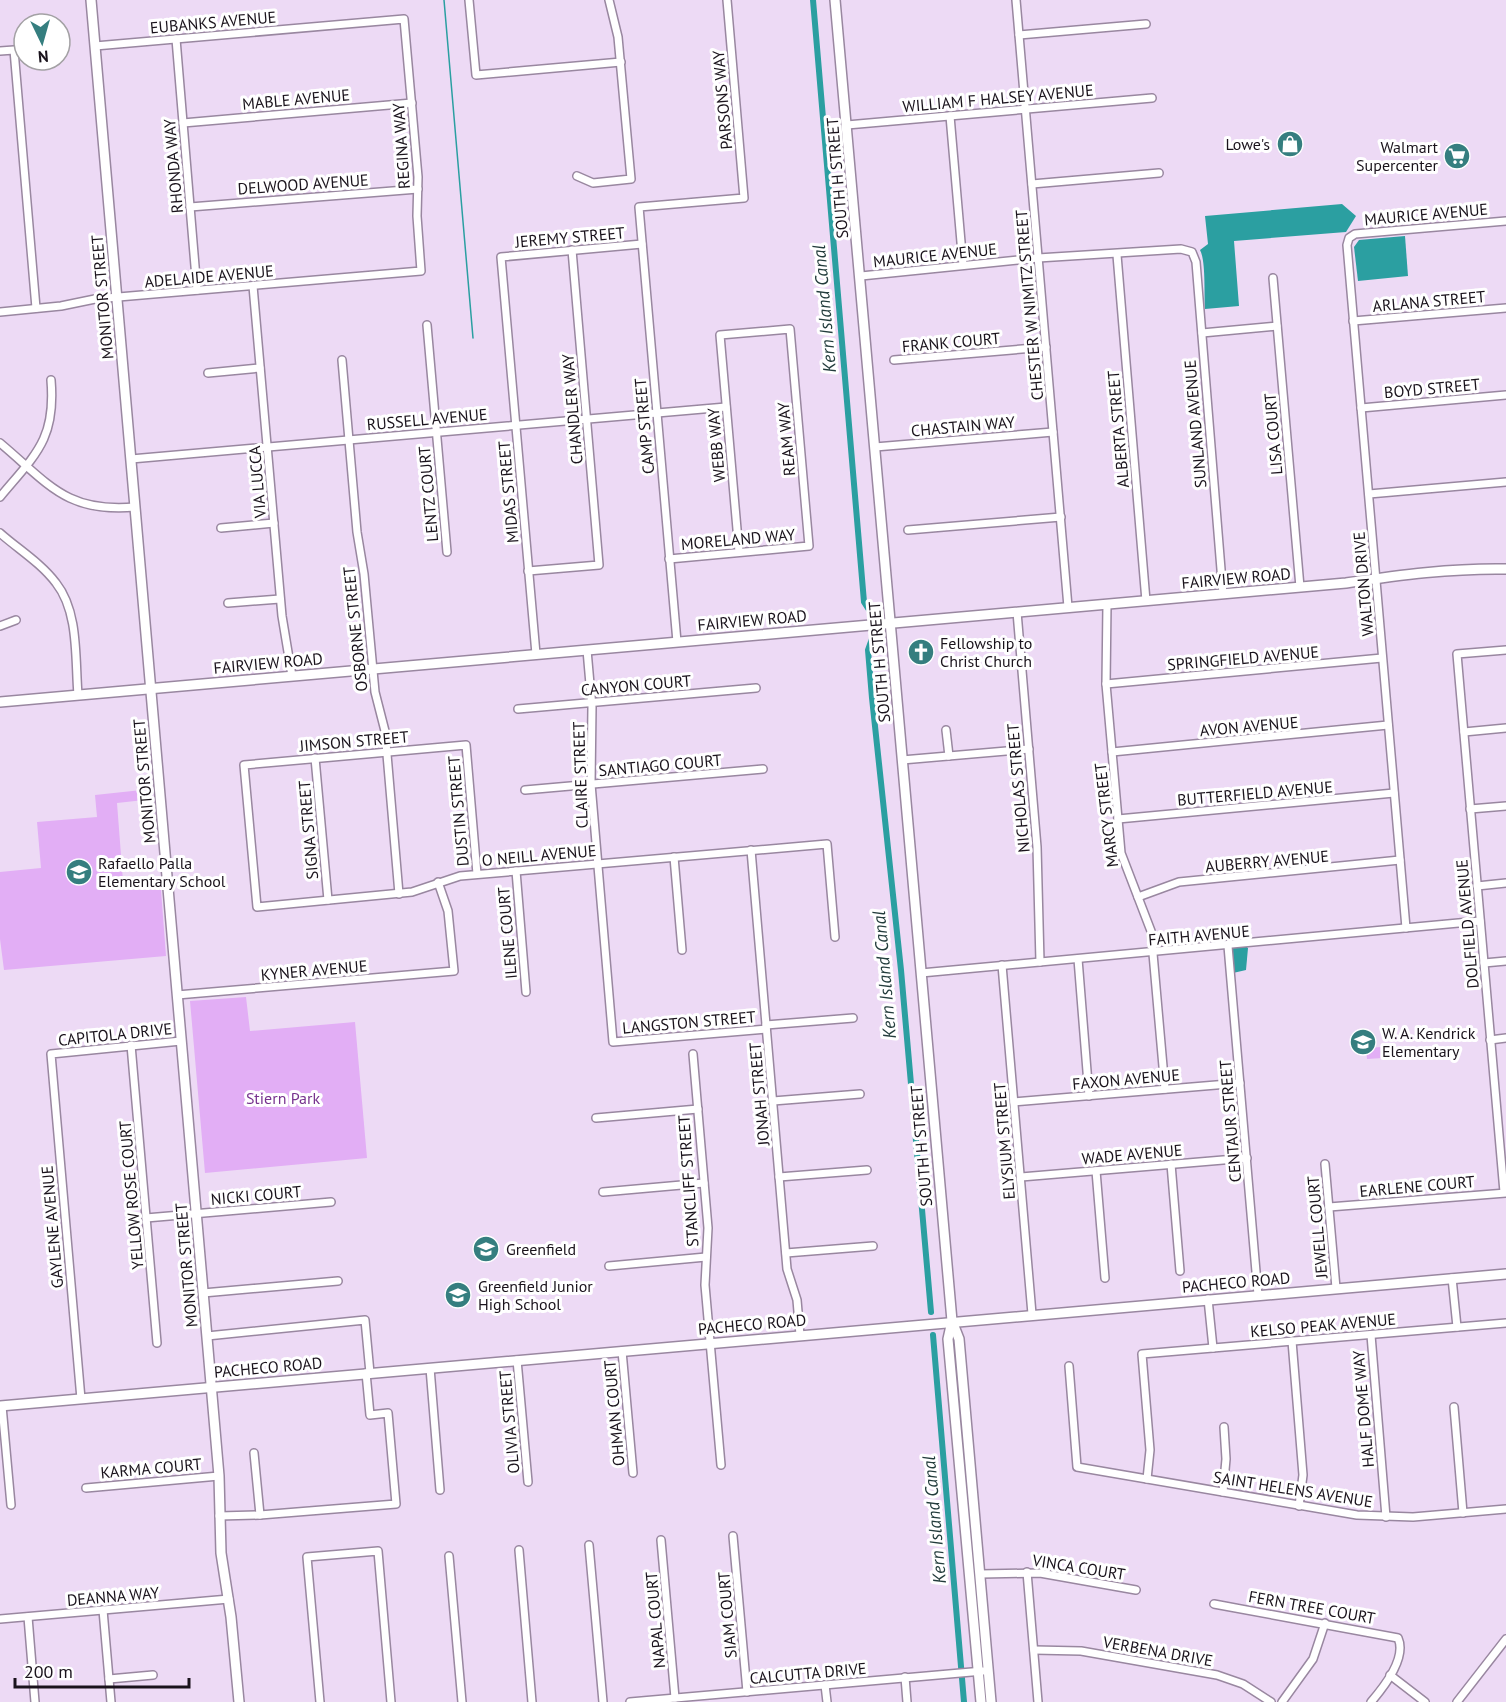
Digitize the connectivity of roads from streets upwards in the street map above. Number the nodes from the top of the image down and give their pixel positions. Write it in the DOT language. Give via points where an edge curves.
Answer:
graph roads {
  1 [pos="91,0"];
  2 [pos="469,0"];
  3 [pos="609,0"];
  4 [pos="727,0"];
  5 [pos="835,0"];
  6 [pos="1016,0"];
  7 [pos="404,19"];
  8 [pos="1146,24"];
  9 [pos="1019,35"];
  10 [pos="176,39"];
  11 [pos="95,46"];
  12 [pos="0,51"];
  13 [pos="621,62"];
  14 [pos="1152,98"];
  15 [pos="412,103"];
  16 [pos="1025,110"];
  17 [pos="950,116"];
  18 [pos="183,123"];
  19 [pos="847,125"];
  20 [pos="1159,173"];
  21 [pos="577,176"];
  22 [pos="1032,184"];
  23 [pos="418,189"];
  24 [pos="190,207"];
  25 [pos="639,207"];
  26 [pos="1506,221"];
  27 [pos="1349,238"];
  28 [pos="642,244"];
  29 [pos="572,250"];
  30 [pos="1192,252"];
  31 [pos="1117,255"];
  32 [pos="501,256"];
  33 [pos="1038,258"];
  34 [pos="963,265"];
  35 [pos="421,271"];
  36 [pos="861,276"];
  37 [pos="1273,278"];
  38 [pos="253,286"];
  39 [pos="197,290"];
  40 [pos="117,297"];
  41 [pos="36,308"];
  42 [pos="1506,308"];
  43 [pos="0,312"];
  44 [pos="1353,321"];
  45 [pos="427,325"];
  46 [pos="1277,326"];
  47 [pos="790,329"];
  48 [pos="1202,333"];
  49 [pos="1046,347"];
  50 [pos="342,360"];
  51 [pos="894,360"];
  52 [pos="260,368"];
  53 [pos="208,373"];
  54 [pos="51,380"];
  55 [pos="1506,395"];
  56 [pos="726,407"];
  57 [pos="1361,408"];
  58 [pos="657,413"];
  59 [pos="586,419"];
  60 [pos="516,425"];
  61 [pos="436,432"];
  62 [pos="1053,432"];
  63 [pos="349,439"];
  64 [pos="0,443"];
  65 [pos="267,447"];
  66 [pos="875,447"];
  67 [pos="131,459"];
  68 [pos="26,465"];
  69 [pos="1506,482"];
  70 [pos="1369,494"];
  71 [pos="0,497"];
  72 [pos="135,507"];
  73 [pos="1061,517"];
  74 [pos="274,523"];
  75 [pos="221,528"];
  76 [pos="908,530"];
  77 [pos="0,533"];
  78 [pos="809,546"];
  79 [pos="447,552"];
  80 [pos="739,552"];
  81 [pos="669,558"];
  82 [pos="1506,569"];
  83 [pos="528,571"];
  84 [pos="1376,578"];
  85 [pos="1300,588"];
  86 [pos="1223,594"];
  87 [pos="280,599"];
  88 [pos="1146,601"];
  89 [pos="228,603"];
  90 [pos="1107,604"];
  91 [pos="1068,608"];
  92 [pos="1017,612"];
  93 [pos="16,620"];
  94 [pos="891,623"];
  95 [pos="0,626"];
  96 [pos="677,642"];
  97 [pos="587,650"];
  98 [pos="1506,650"];
  99 [pos="536,654"];
  100 [pos="1382,658"];
  101 [pos="373,669"];
  102 [pos="292,676"];
  103 [pos="1106,684"];
  104 [pos="756,688"];
  105 [pos="151,689"];
  106 [pos="78,695"];
  107 [pos="0,702"];
  108 [pos="592,702"];
  109 [pos="518,709"];
  110 [pos="1388,725"];
  111 [pos="1506,728"];
  112 [pos="946,730"];
  113 [pos="1464,732"];
  114 [pos="466,745"];
  115 [pos="1029,749"];
  116 [pos="387,752"];
  117 [pos="1112,752"];
  118 [pos="949,756"];
  119 [pos="315,758"];
  120 [pos="902,760"];
  121 [pos="763,769"];
  122 [pos="591,784"];
  123 [pos="525,790"];
  124 [pos="1394,793"];
  125 [pos="1506,806"];
  126 [pos="1470,809"];
  127 [pos="1118,819"];
  128 [pos="751,850"];
  129 [pos="674,857"];
  130 [pos="1400,860"];
  131 [pos="598,864"];
  132 [pos="516,871"];
  133 [pos="477,874"];
  134 [pos="438,882"];
  135 [pos="1506,883"];
  136 [pos="1477,886"];
  137 [pos="399,894"];
  138 [pos="1138,897"];
  139 [pos="328,900"];
  140 [pos="257,907"];
  141 [pos="1480,921"];
  142 [pos="1406,928"];
  143 [pos="835,937"];
  144 [pos="1228,946"];
  145 [pos="682,950"];
  146 [pos="1153,952"];
  147 [pos="1078,959"];
  148 [pos="1506,961"];
  149 [pos="1040,962"];
  150 [pos="1484,963"];
  151 [pos="1002,965"];
  152 [pos="921,973"];
  153 [pos="526,992"];
  154 [pos="177,995"];
  155 [pos="853,1018"];
  156 [pos="766,1027"];
  157 [pos="1506,1038"];
  158 [pos="1490,1040"];
  159 [pos="182,1041"];
  160 [pos="613,1042"];
  161 [pos="131,1045"];
  162 [pos="51,1054"];
  163 [pos="693,1054"];
  164 [pos="1240,1083"];
  165 [pos="1165,1089"];
  166 [pos="860,1094"];
  167 [pos="1089,1096"];
  168 [pos="773,1101"];
  169 [pos="1014,1102"];
  170 [pos="698,1109"];
  171 [pos="1497,1116"];
  172 [pos="1506,1116"];
  173 [pos="596,1118"];
  174 [pos="1246,1158"];
  175 [pos="1171,1164"];
  176 [pos="1325,1164"];
  177 [pos="867,1170"];
  178 [pos="1096,1171"];
  179 [pos="779,1177"];
  180 [pos="1021,1177"];
  181 [pos="704,1183"];
  182 [pos="603,1192"];
  183 [pos="1505,1193"];
  184 [pos="331,1202"];
  185 [pos="1329,1207"];
  186 [pos="196,1214"];
  187 [pos="146,1218"];
  188 [pos="873,1246"];
  189 [pos="786,1253"];
  190 [pos="706,1257"];
  191 [pos="609,1266"];
  192 [pos="1180,1271"];
  193 [pos="1506,1274"];
  194 [pos="1105,1278"];
  195 [pos="1452,1278"];
  196 [pos="338,1281"];
  197 [pos="1336,1288"];
  198 [pos="203,1293"];
  199 [pos="1258,1295"];
  200 [pos="1208,1299"];
  201 [pos="1032,1314"];
  202 [pos="952,1321"];
  203 [pos="1506,1323"];
  204 [pos="1457,1327"];
  205 [pos="800,1335"];
  206 [pos="1371,1335"];
  207 [pos="207,1336"];
  208 [pos="1292,1341"];
  209 [pos="157,1343"];
  210 [pos="710,1343"];
  211 [pos="1213,1348"];
  212 [pos="622,1351"];
  213 [pos="517,1360"];
  214 [pos="1069,1366"];
  215 [pos="430,1368"];
  216 [pos="368,1373"];
  217 [pos="212,1387"];
  218 [pos="81,1399"];
  219 [pos="954,1402"];
  220 [pos="1,1406"];
  221 [pos="1454,1407"];
  222 [pos="1224,1427"];
  223 [pos="970,1449"];
  224 [pos="254,1453"];
  225 [pos="721,1465"];
  226 [pos="633,1473"];
  227 [pos="219,1476"];
  228 [pos="1147,1479"];
  229 [pos="528,1482"];
  230 [pos="86,1488"];
  231 [pos="441,1490"];
  232 [pos="1223,1492"];
  233 [pos="11,1505"];
  234 [pos="1299,1506"];
  235 [pos="1506,1509"];
  236 [pos="1463,1513"];
  237 [pos="260,1515"];
  238 [pos="219,1516"];
  239 [pos="1386,1517"];
  240 [pos="965,1522"];
  241 [pos="733,1536"];
  242 [pos="661,1540"];
  243 [pos="589,1545"];
  244 [pos="519,1550"];
  245 [pos="449,1556"];
  246 [pos="1027,1572"];
  247 [pos="981,1574"];
  248 [pos="1136,1590"];
  249 [pos="229,1599"];
  250 [pos="1214,1604"];
  251 [pos="103,1610"];
  252 [pos="28,1617"];
  253 [pos="0,1619"];
  254 [pos="1325,1623"];
  255 [pos="1506,1639"];
  256 [pos="1034,1650"];
  257 [pos="983,1671"];
  258 [pos="153,1675"];
  259 [pos="1390,1675"];
  260 [pos="905,1677"];
  261 [pos="109,1679"];
  262 [pos="825,1685"];
  263 [pos="747,1692"];
  264 [pos="675,1698"];
  265 [pos="35,1702"];
  266 [pos="111,1702"];
  267 [pos="239,1702"];
  268 [pos="320,1702"];
  269 [pos="391,1702"];
  270 [pos="462,1702"];
  271 [pos="532,1702"];
  272 [pos="603,1702"];
  273 [pos="630,1702"];
  274 [pos="826,1702"];
  275 [pos="907,1702"];
  276 [pos="981,1702"];
  277 [pos="991,1702"];
  278 [pos="1038,1702"];
  279 [pos="1271,1702"];
  280 [pos="1282,1702"];
  281 [pos="1371,1702"];
  282 [pos="1425,1702"];
  283 [pos="1457,1702"];
  1 -- 11 [label="street, MONITOR STREET"];
  2 -- 13 [label="street" via="476,75"];
  3 -- 13 [label="street"];
  4 -- 25 [label="street, PARSONS WAY" via="744,198"];
  5 -- 19 [label="street, SOUTH H STREET"];
  6 -- 9 [label="street, CHESTER W NIMITZ STREET"];
  7 -- 10 [label="street, EUBANKS AVENUE"];
  7 -- 15 [label="street, REGINA WAY"];
  8 -- 9 [label="street"];
  9 -- 16 [label="street, CHESTER W NIMITZ STREET"];
  10 -- 11 [label="street, EUBANKS AVENUE"];
  10 -- 18 [label="street, RHONDA WAY"];
  11 -- 40 [label="street, MONITOR STREET"];
  12 -- 41 [label="street" via="14,50"];
  13 -- 21 [label="street" via="631,179 593,183"];
  14 -- 16 [label="street, WILLIAM F HALSEY AVENUE"];
  15 -- 18 [label="street, MABLE AVENUE"];
  15 -- 23 [label="street, REGINA WAY"];
  16 -- 17 [label="street, WILLIAM F HALSEY AVENUE"];
  16 -- 22 [label="street, CHESTER W NIMITZ STREET"];
  17 -- 19 [label="street, WILLIAM F HALSEY AVENUE"];
  17 -- 34 [label="street"];
  18 -- 24 [label="street, RHONDA WAY"];
  19 -- 36 [label="street, SOUTH H STREET"];
  20 -- 22 [label="street"];
  22 -- 33 [label="street, CHESTER W NIMITZ STREET"];
  23 -- 24 [label="street, DELWOOD AVENUE"];
  23 -- 35 [label="street, REGINA WAY"];
  24 -- 39 [label="street, RHONDA WAY"];
  25 -- 28 [label="street, CAMP STREET"];
  26 -- 27 [label="street, MAURICE AVENUE" via="1355,234"];
  27 -- 44 [label="street, WALTON DRIVE"];
  28 -- 29 [label="street, JEREMY STREET"];
  28 -- 58 [label="street, CAMP STREET"];
  29 -- 32 [label="street, JEREMY STREET"];
  29 -- 59 [label="street, CHANDLER WAY"];
  30 -- 31 [label="street, MAURICE AVENUE" via="1181,249"];
  30 -- 48 [label="street, SUNLAND AVENUE"];
  31 -- 33 [label="street, MAURICE AVENUE"];
  31 -- 88 [label="street, ALBERTA STREET"];
  32 -- 60 [label="street, MIDAS STREET"];
  33 -- 34 [label="street, MAURICE AVENUE"];
  33 -- 49 [label="street, CHESTER W NIMITZ STREET"];
  34 -- 36 [label="street, MAURICE AVENUE"];
  35 -- 38 [label="street, ADELAIDE AVENUE"];
  36 -- 66 [label="street, SOUTH H STREET"];
  37 -- 46 [label="street, LISA COURT"];
  38 -- 39 [label="street, ADELAIDE AVENUE"];
  38 -- 52 [label="street, VIA LUCCA"];
  39 -- 40 [label="street, ADELAIDE AVENUE"];
  40 -- 41 [label="street, ADELAIDE AVENUE"];
  40 -- 67 [label="street, MONITOR STREET"];
  41 -- 43 [label="street, ADELAIDE AVENUE"];
  42 -- 44 [label="street, ARLANA STREET"];
  44 -- 57 [label="street, WALTON DRIVE"];
  45 -- 61 [label="street, LENTZ COURT"];
  46 -- 48 [label="street"];
  46 -- 85 [label="street, LISA COURT"];
  47 -- 56 [label="street, WEBB WAY" via="720,335"];
  47 -- 78 [label="street, REAM WAY"];
  48 -- 86 [label="street, SUNLAND AVENUE"];
  49 -- 51 [label="street, FRANK COURT"];
  49 -- 62 [label="street, CHESTER W NIMITZ STREET"];
  50 -- 63 [label="street, OSBORNE STREET"];
  52 -- 53 [label="street"];
  52 -- 65 [label="street, VIA LUCCA"];
  54 -- 68 [label="street" via="51,421 43,442"];
  55 -- 57 [label="street, BOYD STREET"];
  56 -- 58 [label="street, RUSSELL AVENUE"];
  56 -- 80 [label="street, WEBB WAY"];
  57 -- 70 [label="street, WALTON DRIVE"];
  58 -- 59 [label="street, RUSSELL AVENUE"];
  58 -- 81 [label="street, CAMP STREET"];
  59 -- 60 [label="street, RUSSELL AVENUE"];
  59 -- 83 [label="street, CHANDLER WAY" via="599,565"];
  60 -- 61 [label="street, RUSSELL AVENUE"];
  60 -- 83 [label="street, MIDAS STREET"];
  61 -- 63 [label="street, RUSSELL AVENUE"];
  61 -- 79 [label="street, LENTZ COURT"];
  62 -- 66 [label="street, CHASTAIN WAY"];
  62 -- 73 [label="street, CHESTER W NIMITZ STREET"];
  63 -- 65 [label="street, RUSSELL AVENUE"];
  63 -- 101 [label="street, OSBORNE STREET"];
  64 -- 68 [label="street"];
  65 -- 67 [label="street, RUSSELL AVENUE"];
  65 -- 74 [label="street, VIA LUCCA"];
  66 -- 94 [label="street, SOUTH H STREET"];
  67 -- 72 [label="street, MONITOR STREET"];
  68 -- 71 [label="street"];
  68 -- 72 [label="street" via="81,505 100,509"];
  69 -- 70 [label="street"];
  70 -- 84 [label="street, WALTON DRIVE"];
  72 -- 105 [label="street, MONITOR STREET"];
  73 -- 76 [label="street"];
  73 -- 91 [label="street, CHESTER W NIMITZ STREET"];
  74 -- 75 [label="street"];
  74 -- 87 [label="street, VIA LUCCA"];
  77 -- 106 [label="street" via="47,573 65,597 71,618"];
  78 -- 80 [label="street, MORELAND WAY"];
  80 -- 81 [label="street, MORELAND WAY"];
  81 -- 96 [label="street, CAMP STREET"];
  82 -- 84 [label="street, FAIRVIEW ROAD" via="1470,568"];
  83 -- 99 [label="street, MIDAS STREET"];
  84 -- 85 [label="street, FAIRVIEW ROAD"];
  84 -- 100 [label="street, WALTON DRIVE"];
  85 -- 86 [label="street, FAIRVIEW ROAD"];
  86 -- 88 [label="street, FAIRVIEW ROAD"];
  87 -- 89 [label="street"];
  87 -- 102 [label="street, VIA LUCCA"];
  88 -- 90 [label="street, FAIRVIEW ROAD"];
  90 -- 91 [label="street, FAIRVIEW ROAD"];
  90 -- 103 [label="street, MARCY STREET"];
  91 -- 92 [label="street, FAIRVIEW ROAD"];
  92 -- 94 [label="street, FAIRVIEW ROAD"];
  92 -- 115 [label="street, NICHOLAS STREET"];
  93 -- 95 [label="street"];
  94 -- 96 [label="street, FAIRVIEW ROAD"];
  94 -- 120 [label="street, SOUTH H STREET"];
  96 -- 97 [label="street, FAIRVIEW ROAD"];
  97 -- 99 [label="street, FAIRVIEW ROAD"];
  97 -- 108 [label="street, CLAIRE STREET"];
  98 -- 113 [label="street, DOLFIELD AVENUE" via="1457,654"];
  99 -- 101 [label="street, FAIRVIEW ROAD"];
  100 -- 103 [label="street, SPRINGFIELD AVENUE"];
  100 -- 110 [label="street, WALTON DRIVE"];
  101 -- 102 [label="street, FAIRVIEW ROAD"];
  101 -- 116 [label="street, OSBORNE STREET"];
  102 -- 105 [label="street, FAIRVIEW ROAD"];
  103 -- 117 [label="street, MARCY STREET"];
  104 -- 108 [label="street, CANYON COURT"];
  105 -- 106 [label="street, FAIRVIEW ROAD"];
  105 -- 154 [label="street, MONITOR STREET"];
  106 -- 107 [label="street, FAIRVIEW ROAD"];
  108 -- 109 [label="street, CANYON COURT"];
  108 -- 122 [label="street, CLAIRE STREET"];
  110 -- 117 [label="street, AVON AVENUE"];
  110 -- 124 [label="street, WALTON DRIVE"];
  111 -- 113 [label="street"];
  112 -- 118 [label="street"];
  113 -- 126 [label="street, DOLFIELD AVENUE"];
  114 -- 116 [label="street, JIMSON STREET"];
  114 -- 133 [label="street, DUSTIN STREET"];
  115 -- 118 [label="street"];
  115 -- 149 [label="street, NICHOLAS STREET"];
  116 -- 119 [label="street, JIMSON STREET"];
  116 -- 137 [label="street, OSBORNE STREET"];
  117 -- 127 [label="street, MARCY STREET"];
  118 -- 120 [label="street"];
  119 -- 139 [label="street, SIGNA STREET"];
  119 -- 140 [label="street, JIMSON STREET" via="244,765"];
  120 -- 152 [label="street, SOUTH H STREET"];
  121 -- 122 [label="street, SANTIAGO COURT"];
  122 -- 123 [label="street, SANTIAGO COURT"];
  122 -- 131 [label="street, CLAIRE STREET"];
  124 -- 127 [label="street, BUTTERFIELD AVENUE"];
  124 -- 130 [label="street, WALTON DRIVE"];
  125 -- 126 [label="street"];
  126 -- 136 [label="street, DOLFIELD AVENUE"];
  127 -- 138 [label="street, MARCY STREET" via="1124,865"];
  128 -- 129 [label="street, O NEILL AVENUE"];
  128 -- 143 [label="street, O NEILL AVENUE" via="827,844"];
  128 -- 156 [label="street, JONAH STREET"];
  129 -- 131 [label="street, O NEILL AVENUE"];
  129 -- 145 [label="street"];
  130 -- 138 [label="street, AUBERRY AVENUE" via="1179,882"];
  130 -- 142 [label="street, WALTON DRIVE"];
  131 -- 132 [label="street, O NEILL AVENUE"];
  131 -- 160 [label="street, CLAIRE STREET"];
  132 -- 133 [label="street, O NEILL AVENUE"];
  132 -- 153 [label="street, ILENE COURT"];
  133 -- 134 [label="street, O NEILL AVENUE"];
  134 -- 137 [label="street, O NEILL AVENUE"];
  134 -- 154 [label="street, KYNER AVENUE" via="448,911 454,971"];
  135 -- 136 [label="street"];
  136 -- 141 [label="street, DOLFIELD AVENUE"];
  137 -- 139 [label="street, O NEILL AVENUE"];
  138 -- 146 [label="street, MARCY STREET" via="1148,920"];
  139 -- 140 [label="street, O NEILL AVENUE"];
  141 -- 142 [label="street, FAITH AVENUE"];
  141 -- 150 [label="street, DOLFIELD AVENUE"];
  142 -- 144 [label="street, FAITH AVENUE"];
  144 -- 146 [label="street, FAITH AVENUE"];
  144 -- 164 [label="street, CENTAUR STREET"];
  146 -- 147 [label="street, FAITH AVENUE"];
  146 -- 165 [label="street, MARCY STREET"];
  147 -- 149 [label="street, FAITH AVENUE"];
  147 -- 167 [label="street"];
  148 -- 150 [label="street"];
  149 -- 151 [label="street, FAITH AVENUE"];
  150 -- 158 [label="street, DOLFIELD AVENUE"];
  151 -- 152 [label="street, FAITH AVENUE"];
  151 -- 169 [label="street, ELYSIUM STREET"];
  152 -- 202 [label="street, SOUTH H STREET"];
  154 -- 159 [label="street, MONITOR STREET"];
  155 -- 156 [label="street, LANGSTON STREET"];
  156 -- 160 [label="street, LANGSTON STREET"];
  156 -- 168 [label="street, JONAH STREET"];
  157 -- 158 [label="street"];
  158 -- 171 [label="street, DOLFIELD AVENUE"];
  159 -- 161 [label="street, CAPITOLA DRIVE"];
  159 -- 186 [label="street, MONITOR STREET"];
  161 -- 162 [label="street, CAPITOLA DRIVE"];
  161 -- 187 [label="street, YELLOW ROSE COURT"];
  162 -- 218 [label="street, GAYLENE AVENUE"];
  163 -- 170 [label="street, STANCLIFF STREET"];
  164 -- 165 [label="street, FAXON AVENUE"];
  164 -- 174 [label="street, CENTAUR STREET"];
  165 -- 167 [label="street, FAXON AVENUE"];
  166 -- 168 [label="street"];
  167 -- 169 [label="street, FAXON AVENUE"];
  168 -- 179 [label="street, JONAH STREET"];
  169 -- 180 [label="street, ELYSIUM STREET"];
  170 -- 173 [label="street"];
  170 -- 181 [label="street, STANCLIFF STREET"];
  171 -- 172 [label="street"];
  171 -- 183 [label="street, DOLFIELD AVENUE"];
  174 -- 175 [label="street, WADE AVENUE"];
  174 -- 199 [label="street, CENTAUR STREET"];
  175 -- 178 [label="street, WADE AVENUE"];
  175 -- 192 [label="street"];
  176 -- 185 [label="street, JEWELL COURT"];
  177 -- 179 [label="street"];
  178 -- 180 [label="street, WADE AVENUE"];
  178 -- 194 [label="street"];
  179 -- 189 [label="street, JONAH STREET"];
  180 -- 201 [label="street, ELYSIUM STREET"];
  181 -- 182 [label="street"];
  181 -- 190 [label="street, STANCLIFF STREET"];
  183 -- 185 [label="street, EARLENE COURT"];
  184 -- 186 [label="street, NICKI COURT"];
  185 -- 197 [label="street, JEWELL COURT"];
  186 -- 187 [label="street, NICKI COURT"];
  186 -- 198 [label="street, MONITOR STREET"];
  187 -- 209 [label="street, YELLOW ROSE COURT"];
  188 -- 189 [label="street"];
  189 -- 205 [label="street, JONAH STREET"];
  190 -- 191 [label="street"];
  190 -- 210 [label="street, STANCLIFF STREET"];
  193 -- 195 [label="street, PACHECO ROAD"];
  195 -- 197 [label="street, PACHECO ROAD"];
  195 -- 204 [label="street"];
  196 -- 198 [label="street"];
  197 -- 199 [label="street, PACHECO ROAD"];
  198 -- 207 [label="street, MONITOR STREET"];
  199 -- 200 [label="street, PACHECO ROAD"];
  200 -- 201 [label="street, PACHECO ROAD"];
  200 -- 211 [label="street"];
  201 -- 202 [label="street, PACHECO ROAD"];
  202 -- 205 [label="street, PACHECO ROAD"];
  202 -- 219 [label="street, SOUTH H STREET" via="948,1339"];
  202 -- 223 [label="street, SOUTH H STREET" via="959,1339"];
  203 -- 204 [label="street, KELSO PEAK AVENUE"];
  204 -- 206 [label="street, KELSO PEAK AVENUE"];
  205 -- 210 [label="street, PACHECO ROAD"];
  206 -- 208 [label="street, KELSO PEAK AVENUE"];
  206 -- 239 [label="street, HALF DOME WAY"];
  207 -- 216 [label="street" via="365,1320"];
  207 -- 217 [label="street, MONITOR STREET"];
  208 -- 211 [label="street, KELSO PEAK AVENUE"];
  208 -- 234 [label="street" via="1303,1475"];
  210 -- 212 [label="street, PACHECO ROAD"];
  210 -- 225 [label="street, STANCLIFF STREET"];
  211 -- 228 [label="street, KELSO PEAK AVENUE" via="1142,1354 1150,1450"];
  212 -- 213 [label="street, PACHECO ROAD"];
  212 -- 226 [label="street, OHMAN COURT"];
  213 -- 215 [label="street, PACHECO ROAD"];
  213 -- 229 [label="street, OLIVIA STREET"];
  214 -- 228 [label="street, SAINT HELENS AVENUE" via="1077,1467"];
  215 -- 216 [label="street, PACHECO ROAD"];
  215 -- 231 [label="street"];
  216 -- 217 [label="street, PACHECO ROAD"];
  216 -- 237 [label="street" via="370,1415 388,1413 396,1504"];
  217 -- 218 [label="street, PACHECO ROAD"];
  217 -- 227 [label="street, MONITOR STREET"];
  218 -- 220 [label="street, PACHECO ROAD"];
  219 -- 223 [label="street" via="963,1444"];
  219 -- 240 [label="street, SOUTH H STREET"];
  220 -- 233 [label="street"];
  221 -- 236 [label="street"];
  222 -- 232 [label="street"];
  223 -- 247 [label="street, SOUTH H STREET"];
  224 -- 237 [label="street"];
  227 -- 230 [label="street, KARMA COURT"];
  227 -- 238 [label="street, MONITOR STREET"];
  228 -- 232 [label="street, SAINT HELENS AVENUE"];
  232 -- 234 [label="street, SAINT HELENS AVENUE"];
  234 -- 239 [label="street, SAINT HELENS AVENUE"];
  235 -- 236 [label="street, SAINT HELENS AVENUE"];
  236 -- 239 [label="street, SAINT HELENS AVENUE"];
  237 -- 238 [label="street"];
  238 -- 249 [label="street, MONITOR STREET"];
  240 -- 247 [label="street" via="974,1565"];
  240 -- 257 [label="street, SOUTH H STREET"];
  241 -- 263 [label="street, SIAM COURT"];
  242 -- 264 [label="street, NAPAL COURT"];
  243 -- 272 [label="street"];
  244 -- 271 [label="street"];
  245 -- 270 [label="street"];
  246 -- 247 [label="street, VINCA COURT"];
  246 -- 248 [label="street, VINCA COURT"];
  246 -- 256 [label="street"];
  247 -- 257 [label="street, SOUTH H STREET"];
  249 -- 251 [label="street, DEANNA WAY"];
  249 -- 267 [label="street, MONITOR STREET"];
  250 -- 254 [label="street, FERN TREE COURT"];
  251 -- 252 [label="street, DEANNA WAY"];
  251 -- 261 [label="street"];
  252 -- 253 [label="street, DEANNA WAY"];
  252 -- 265 [label="street"];
  254 -- 259 [label="street, FERN TREE COURT" via="1392,1635 1401,1645 1401,1654"];
  254 -- 280 [label="street" via="1313,1659"];
  255 -- 283 [label="street"];
  256 -- 278 [label="street"];
  256 -- 279 [label="street, VERBENA DRIVE" via="1069,1649 1217,1675 1243,1684"];
  257 -- 260 [label="street, CALCUTTA DRIVE"];
  257 -- 276 [label="street, SOUTH H STREET"];
  257 -- 277 [label="street, SOUTH H STREET"];
  258 -- 261 [label="street"];
  259 -- 281 [label="street"];
  259 -- 282 [label="street"];
  260 -- 262 [label="street, CALCUTTA DRIVE"];
  260 -- 275 [label="street"];
  261 -- 266 [label="street"];
  262 -- 263 [label="street, CALCUTTA DRIVE"];
  262 -- 274 [label="street"];
  263 -- 264 [label="street, CALCUTTA DRIVE"];
  264 -- 273 [label="street, CALCUTTA DRIVE"];
  268 -- 269 [label="street" via="308,1557 378,1551"];
}
